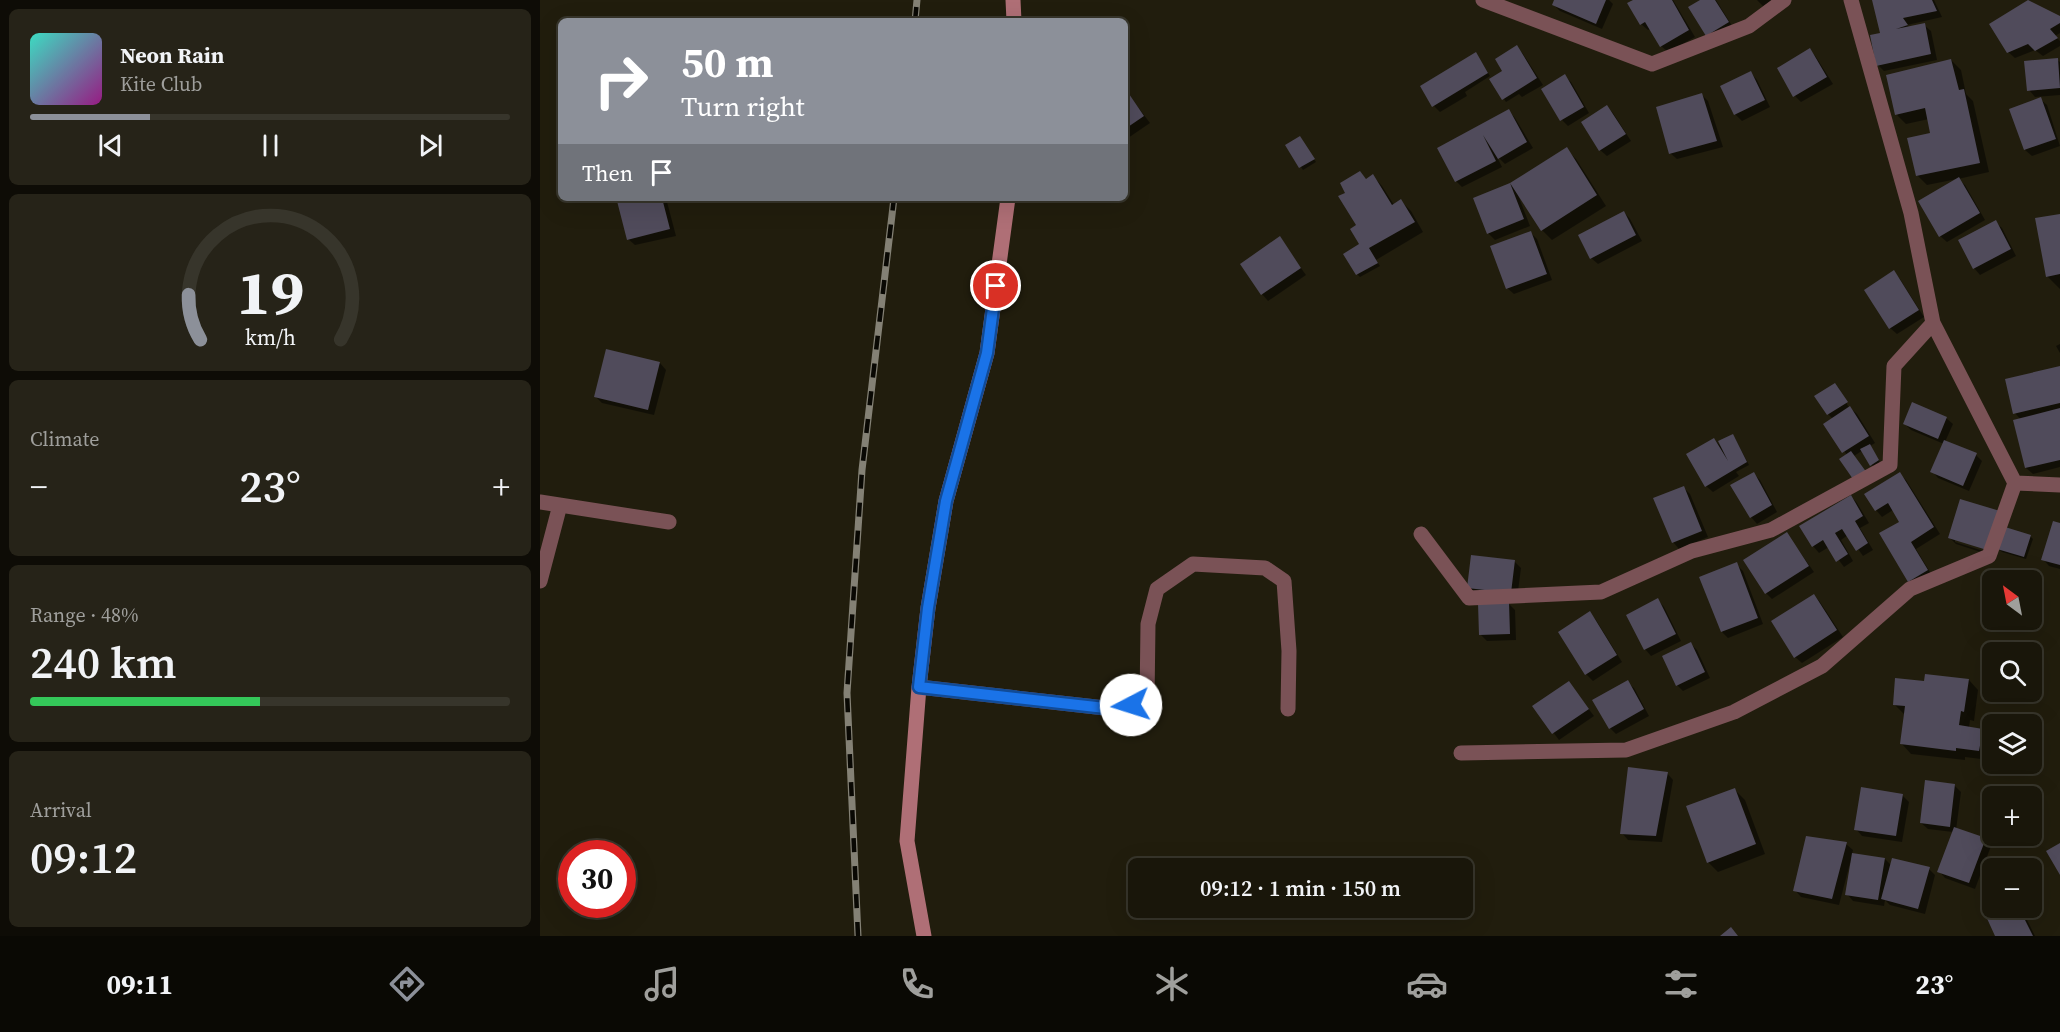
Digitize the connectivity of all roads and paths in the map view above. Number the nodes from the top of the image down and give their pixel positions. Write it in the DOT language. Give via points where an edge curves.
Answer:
graph roads {
  1 [pos="1013,0"];
  2 [pos="1483,0"];
  3 [pos="1784,0"];
  4 [pos="1851,0"];
  5 [pos="1014,18"];
  6 [pos="1008,201"];
  7 [pos="1933,323"];
  8 [pos="2015,483"];
  9 [pos="2060,485"];
  10 [pos="540,502"];
  11 [pos="560,506"];
  12 [pos="669,522"];
  13 [pos="1421,534"];
  14 [pos="540,581"];
  15 [pos="919,687"];
  16 [pos="1288,709"];
  17 [pos="1461,753"];
  18 [pos="924,936"];
  1 -- 5 [label="street"];
  2 -- 3 [label="street" via="1652,64 1749,26"];
  4 -- 7 [label="street" via="1911,213"];
  6 -- 15 [label="street" via="987,353 946,501"];
  7 -- 8 [label="street"];
  7 -- 13 [label="street" via="1894,366 1890,465 1771,530 1692,551 1601,592 1469,598"];
  8 -- 9 [label="street"];
  8 -- 17 [label="street" via="1989,556 1910,590 1822,666 1734,712 1626,750"];
  10 -- 11 [label="street"];
  11 -- 12 [label="street"];
  11 -- 14 [label="street"];
  15 -- 16 [label="street" via="1114,709 1147,701 1148,624 1157,589 1193,564 1265,568 1284,581"];
  15 -- 18 [label="street" via="907,841"];
}
